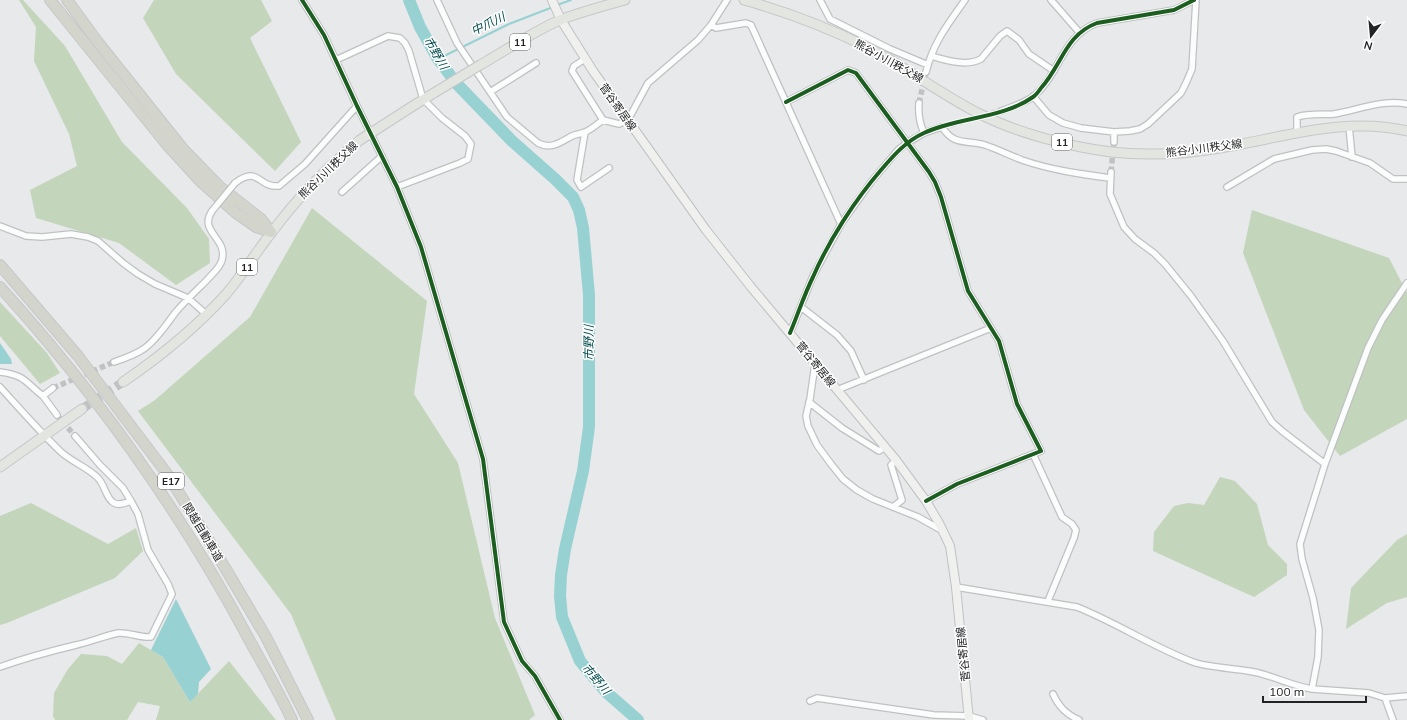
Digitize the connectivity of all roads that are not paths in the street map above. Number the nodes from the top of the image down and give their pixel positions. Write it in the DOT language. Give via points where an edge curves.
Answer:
graph roads {
  1 [pos="50,0"];
  2 [pos="67,0"];
  3 [pos="302,0"];
  4 [pos="437,0"];
  5 [pos="552,0"];
  6 [pos="625,0"];
  7 [pos="727,0"];
  8 [pos="744,0"];
  9 [pos="820,0"];
  10 [pos="965,0"];
  11 [pos="1051,0"];
  12 [pos="1195,0"];
  13 [pos="561,20"];
  14 [pos="711,25"];
  15 [pos="1080,32"];
  16 [pos="931,56"];
  17 [pos="585,59"];
  18 [pos="336,60"];
  19 [pos="536,63"];
  20 [pos="928,65"];
  21 [pos="1054,71"];
  22 [pos="926,72"];
  23 [pos="490,92"];
  24 [pos="1033,96"];
  25 [pos="422,100"];
  26 [pos="786,102"];
  27 [pos="919,103"];
  28 [pos="1407,104"];
  29 [pos="357,106"];
  30 [pos="1001,111"];
  31 [pos="603,120"];
  32 [pos="628,120"];
  33 [pos="1349,126"];
  34 [pos="1407,131"];
  35 [pos="585,132"];
  36 [pos="1114,132"];
  37 [pos="924,133"];
  38 [pos="1297,133"];
  39 [pos="1114,142"];
  40 [pos="907,143"];
  41 [pos="382,156"];
  42 [pos="1352,157"];
  43 [pos="609,168"];
  44 [pos="1407,179"];
  45 [pos="397,187"];
  46 [pos="1227,187"];
  47 [pos="342,192"];
  48 [pos="841,224"];
  49 [pos="0,226"];
  50 [pos="271,232"];
  51 [pos="0,265"];
  52 [pos="1407,283"];
  53 [pos="0,287"];
  54 [pos="188,298"];
  55 [pos="801,306"];
  56 [pos="207,315"];
  57 [pos="992,328"];
  58 [pos="790,333"];
  59 [pos="114,362"];
  60 [pos="815,364"];
  61 [pos="0,372"];
  62 [pos="864,380"];
  63 [pos="123,382"];
  64 [pos="0,387"];
  65 [pos="53,388"];
  66 [pos="837,390"];
  67 [pos="43,396"];
  68 [pos="809,402"];
  69 [pos="82,409"];
  70 [pos="57,415"];
  71 [pos="45,435"];
  72 [pos="75,436"];
  73 [pos="885,447"];
  74 [pos="1033,454"];
  75 [pos="896,460"];
  76 [pos="1325,464"];
  77 [pos="0,467"];
  78 [pos="926,500"];
  79 [pos="131,501"];
  80 [pos="892,507"];
  81 [pos="943,531"];
  82 [pos="956,587"];
  83 [pos="1048,601"];
  84 [pos="0,667"];
  85 [pos="1312,689"];
  86 [pos="1053,694"];
  87 [pos="1407,696"];
  88 [pos="1385,698"];
  89 [pos="810,701"];
  90 [pos="969,718"];
  91 [pos="292,720"];
  92 [pos="308,720"];
  93 [pos="560,720"];
  94 [pos="983,720"];
  95 [pos="1079,720"];
  96 [pos="1393,720"];
  1 -- 50 [label="highway" via="200,182 236,213 256,227"];
  2 -- 50 [label="highway" via="184,150 220,187 261,220"];
  3 -- 18 [label="street"];
  4 -- 23 [label="street" via="457,43"];
  5 -- 13 [label="main road, 菅谷寄居線"];
  6 -- 13 [label="main road, 熊谷小川秩父線 / 11"];
  7 -- 14 [label="street"];
  8 -- 38 [label="main road, 熊谷小川秩父線 / 11" via="821,26 870,49 980,114 1026,132 1076,146 1112,152 1162,154 1221,148"];
  9 -- 20 [label="street" via="830,19"];
  10 -- 16 [label="street" via="937,40"];
  11 -- 15 [label="street"];
  12 -- 15 [label="street" via="1174,10 1097,23"];
  12 -- 36 [label="street" via="1192,69 1180,93 1140,129"];
  13 -- 17 [label="main road, 菅谷寄居線"];
  13 -- 25 [label="main road, 熊谷小川秩父線 / 11, bridge"];
  14 -- 26 [label="street" via="716,28 746,23 751,25"];
  14 -- 32 [label="street" via="698,40 648,83"];
  15 -- 21 [label="street" via="1070,43"];
  16 -- 20 [label="street"];
  16 -- 21 [label="street" via="976,62 1007,30 1019,40 1029,54"];
  17 -- 31 [label="street" via="574,66 572,71"];
  17 -- 32 [label="main road, 菅谷寄居線"];
  18 -- 25 [label="street" via="388,36 400,38 406,43 409,51"];
  18 -- 29 [label="street"];
  19 -- 23 [label="street"];
  20 -- 22 [label="street"];
  21 -- 24 [label="street"];
  23 -- 35 [label="street" via="507,117 538,143 556,145"];
  24 -- 30 [label="street"];
  24 -- 36 [label="street" via="1050,115 1063,124"];
  25 -- 45 [label="street" via="465,136 471,144 468,159"];
  25 -- 50 [label="main road, 熊谷小川秩父線 / 11, bridge" via="360,140 338,158 298,198"];
  26 -- 40 [label="street" via="851,71 856,73"];
  26 -- 48 [label="street"];
  27 -- 37 [label="street" via="918,114"];
  28 -- 38 [label="street" via="1388,103 1333,114 1303,115 1298,117"];
  29 -- 41 [label="street"];
  29 -- 54 [label="street, bridge" via="305,164 278,186 270,186 255,176 248,175 235,183 209,215 207,223 221,245 222,261"];
  31 -- 32 [label="street" via="619,124"];
  31 -- 35 [label="street"];
  32 -- 58 [label="main road, 菅谷寄居線" via="706,230"];
  33 -- 34 [label="main road, 熊谷小川秩父線 / 11" via="1374,126"];
  33 -- 38 [label="main road, 熊谷小川秩父線 / 11"];
  33 -- 42 [label="street"];
  35 -- 43 [label="street" via="577,180 581,187"];
  36 -- 39 [label="street"];
  37 -- 40 [label="street"];
  37 -- 76 [label="street" via="942,127 947,135 956,140 984,145 1023,160 1063,171 1110,175 1110,194 1124,227 1135,240 1165,264 1191,296 1223,341 1272,422"];
  40 -- 48 [label="street" via="871,182"];
  40 -- 57 [label="street" via="935,182 968,291"];
  41 -- 45 [label="street"];
  41 -- 47 [label="street"];
  42 -- 44 [label="street" via="1370,163 1393,179"];
  42 -- 46 [label="street" via="1326,149 1282,156"];
  45 -- 93 [label="street" via="421,247 482,460 504,622 522,661 535,676"];
  48 -- 55 [label="street" via="813,276"];
  49 -- 54 [label="street" via="26,236 71,234 98,240 138,274"];
  50 -- 56 [label="main road, 熊谷小川秩父線 / 11" via="228,292"];
  51 -- 92 [label="highway, 関越自動車道 / E17" via="78,356 165,472 266,637"];
  52 -- 76 [label="street" via="1382,320 1368,348"];
  53 -- 91 [label="highway, 関越自動車道 / E17" via="100,406 153,479 231,606"];
  54 -- 56 [label="street"];
  54 -- 59 [label="street" via="144,349"];
  55 -- 58 [label="street"];
  55 -- 62 [label="street" via="837,335 850,351"];
  56 -- 63 [label="main road, 熊谷小川秩父線 / 11" via="166,351"];
  57 -- 62 [label="street"];
  57 -- 74 [label="street" via="999,341 1017,404 1042,451"];
  58 -- 60 [label="main road, 菅谷寄居線"];
  60 -- 66 [label="main road, 菅谷寄居線"];
  60 -- 68 [label="street"];
  61 -- 67 [label="street" via="26,380"];
  62 -- 66 [label="street"];
  64 -- 71 [label="street"];
  65 -- 67 [label="street"];
  66 -- 73 [label="main road, 菅谷寄居線"];
  67 -- 70 [label="street"];
  68 -- 73 [label="street" via="842,428 879,451"];
  68 -- 80 [label="street" via="806,416 808,426 817,445 831,464 857,490 873,500"];
  69 -- 71 [label="main road"];
  71 -- 77 [label="main road"];
  71 -- 79 [label="street" via="62,453 100,480 111,501 122,505"];
  72 -- 79 [label="street" via="123,488"];
  73 -- 75 [label="main road, 菅谷寄居線"];
  74 -- 78 [label="street" via="956,484"];
  74 -- 83 [label="street" via="1062,517 1076,530"];
  75 -- 78 [label="main road, 菅谷寄居線"];
  75 -- 80 [label="street" via="891,465 902,500"];
  76 -- 85 [label="street" via="1300,544 1319,630 1318,657"];
  78 -- 81 [label="main road, 菅谷寄居線"];
  79 -- 84 [label="street" via="138,514 148,550 172,594 151,638 118,633"];
  80 -- 81 [label="street" via="918,517"];
  81 -- 82 [label="main road, 菅谷寄居線" via="950,546"];
  82 -- 83 [label="street"];
  82 -- 90 [label="main road, 菅谷寄居線"];
  83 -- 85 [label="street" via="1095,614 1195,663 1254,672"];
  85 -- 88 [label="street" via="1369,693"];
  86 -- 95 [label="street" via="1062,710"];
  87 -- 88 [label="street"];
  88 -- 96 [label="street"];
  89 -- 90 [label="street" via="817,698"];
  90 -- 94 [label="street"];
}
